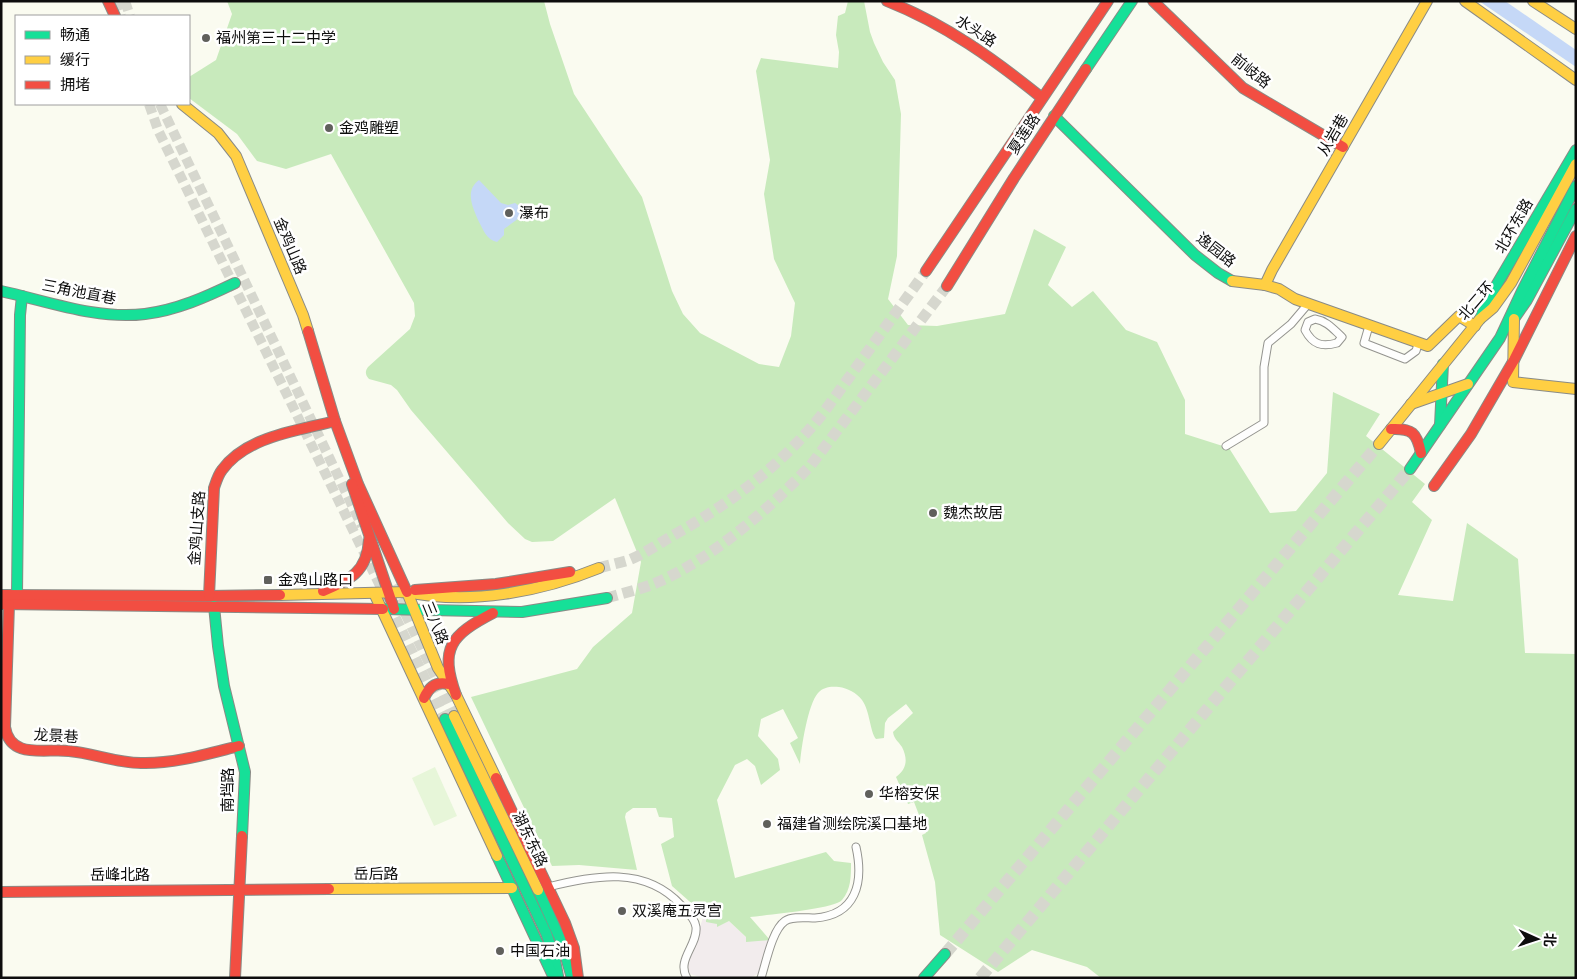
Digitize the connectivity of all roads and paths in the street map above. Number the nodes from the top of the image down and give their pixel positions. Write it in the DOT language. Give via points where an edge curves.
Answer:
graph roads {
  1 [pos="108,1"];
  2 [pos="887,1"];
  3 [pos="1108,1"];
  4 [pos="1132,1"];
  5 [pos="1153,1"];
  6 [pos="1427,1"];
  7 [pos="1465,1"];
  8 [pos="1533,1"];
  9 [pos="115,15"];
  10 [pos="1576,29"];
  11 [pos="1576,80"];
  12 [pos="1042,98"];
  13 [pos="183,105"];
  14 [pos="1054,116"];
  15 [pos="1343,146"];
  16 [pos="1576,150"];
  17 [pos="1576,164"];
  18 [pos="1576,186"];
  19 [pos="1576,208"];
  20 [pos="1576,236"];
  21 [pos="926,271"];
  22 [pos="235,283"];
  23 [pos="1265,285"];
  24 [pos="947,286"];
  25 [pos="1,291"];
  26 [pos="22,296"];
  27 [pos="1527,300"];
  28 [pos="1308,304"];
  29 [pos="1540,308"];
  30 [pos="1514,319"];
  31 [pos="1478,322"];
  32 [pos="1369,326"];
  33 [pos="1342,338"];
  34 [pos="1500,338"];
  35 [pos="1418,344"];
  36 [pos="1514,360"];
  37 [pos="1443,364"];
  38 [pos="1468,384"];
  39 [pos="1576,389"];
  40 [pos="1442,394"];
  41 [pos="1411,404"];
  42 [pos="335,421"];
  43 [pos="1440,425"];
  44 [pos="1391,429"];
  45 [pos="1379,444"];
  46 [pos="1226,446"];
  47 [pos="1421,453"];
  48 [pos="1410,469"];
  49 [pos="1434,486"];
  50 [pos="367,526"];
  51 [pos="599,568"];
  52 [pos="407,592"];
  53 [pos="374,593"];
  54 [pos="388,593"];
  55 [pos="317,594"];
  56 [pos="1,595"];
  57 [pos="17,595"];
  58 [pos="209,596"];
  59 [pos="606,598"];
  60 [pos="5,604"];
  61 [pos="214,606"];
  62 [pos="389,609"];
  63 [pos="414,610"];
  64 [pos="494,612"];
  65 [pos="448,684"];
  66 [pos="456,695"];
  67 [pos="424,698"];
  68 [pos="239,746"];
  69 [pos="856,847"];
  70 [pos="548,887"];
  71 [pos="512,888"];
  72 [pos="239,890"];
  73 [pos="1,892"];
  74 [pos="946,954"];
  75 [pos="235,978"];
  76 [pos="554,978"];
  77 [pos="558,978"];
  78 [pos="572,978"];
  79 [pos="578,978"];
  80 [pos="687,978"];
  81 [pos="761,978"];
  82 [pos="924,978"];
  1 -- 9 [label="main road"];
  2 -- 12 [label="main road, 水头路" via="916,12 957,35"];
  3 -- 12 [label="main road, 夏莲路"];
  4 -- 14 [label="main road, 夏莲路"];
  5 -- 15 [label="main road, 前岐路" via="1243,88"];
  6 -- 15 [label="main road, 从岩巷"];
  7 -- 11 [label="main road"];
  8 -- 10 [label="main road"];
  12 -- 21 [label="main road, 夏莲路"];
  13 -- 42 [label="main road, 金鸡山路" via="218,133 236,156 301,310"];
  14 -- 23 [label="main road, 逸园路" via="1202,262 1233,282"];
  14 -- 24 [label="main road, 夏莲路"];
  15 -- 23 [label="main road, 从岩巷"];
  16 -- 31 [label="main road, 北环东路" via="1486,301"];
  17 -- 31 [label="main road, 北二环" via="1511,284 1494,308"];
  18 -- 34 [label="main road"];
  19 -- 27 [label="main road"];
  20 -- 29 [label="main road"];
  22 -- 26 [label="main road, 三角池直巷" via="183,306 139,315 98,313"];
  23 -- 28 [label="main road, 逸园路"];
  25 -- 26 [label="main road, 三角池直巷"];
  26 -- 57 [label="main road"];
  27 -- 29 [label="main road"];
  27 -- 30 [label="main road"];
  28 -- 32 [label="main road, 逸园路"];
  28 -- 46 [label="street" via="1268,343 1264,367 1264,423"];
  29 -- 36 [label="main road"];
  30 -- 34 [label="main road"];
  30 -- 36 [label="main road"];
  31 -- 35 [label="main road" via="1459,316 1428,346"];
  31 -- 37 [label="main road, 北二环"];
  32 -- 35 [label="main road, 逸园路"];
  32 -- 35 [label="street" via="1364,343 1405,359 1416,351"];
  33 -- 33 [label="street" via="1337,343 1315,344 1305,330 1308,322 1322,320"];
  34 -- 38 [label="main road"];
  36 -- 39 [label="main road" via="1514,382"];
  36 -- 49 [label="main road" via="1471,434"];
  37 -- 40 [label="main road"];
  37 -- 41 [label="main road, 北二环"];
  38 -- 40 [label="main road"];
  38 -- 43 [label="main road"];
  40 -- 41 [label="main road"];
  40 -- 43 [label="main road"];
  41 -- 44 [label="main road, 北二环"];
  42 -- 50 [label="main road" via="337,444"];
  42 -- 52 [label="main road" via="358,484"];
  42 -- 58 [label="main road, 金鸡山支路" via="256,443 240,452 223,469 214,488"];
  43 -- 47 [label="main road"];
  44 -- 45 [label="main road, 北二环"];
  44 -- 47 [label="main road" via="1410,430 1419,442"];
  47 -- 48 [label="main road"];
  50 -- 54 [label="main road"];
  50 -- 55 [label="main road" via="369,548 363,567 348,580"];
  51 -- 52 [label="main road" via="564,581 501,593 437,597"];
  52 -- 54 [label="main road, 三八路"];
  52 -- 63 [label="main road, 三八路"];
  53 -- 54 [label="main road, 三八路"];
  53 -- 55 [label="main road, 三八路"];
  53 -- 62 [label="main road"];
  54 -- 62 [label="main road"];
  55 -- 58 [label="main road, 三八路"];
  56 -- 57 [label="main road, 三八路"];
  57 -- 58 [label="main road, 三八路"];
  57 -- 60 [label="main road"];
  59 -- 64 [label="main road" via="560,608"];
  60 -- 61 [label="main road"];
  60 -- 68 [label="main road, 龙景巷" via="5,727 7,737 16,745 27,750 74,751 125,762 151,763"];
  61 -- 62 [label="main road"];
  61 -- 68 [label="main road, 南垱路" via="224,692"];
  62 -- 63 [label="main road"];
  62 -- 67 [label="main road"];
  63 -- 64 [label="main road"];
  63 -- 65 [label="main road, 三八路"];
  64 -- 66 [label="main road" via="464,629 449,649 448,672"];
  65 -- 66 [label="main road, 三八路"];
  65 -- 67 [label="main road" via="440,682 433,685"];
  66 -- 70 [label="main road, 三八路"];
  67 -- 71 [label="main road"];
  68 -- 72 [label="main road, 南垱路" via="245,777"];
  69 -- 81 [label="street" via="859,873 849,904 824,916 784,922 775,934"];
  70 -- 79 [label="main road, 三八路" via="571,940"];
  70 -- 80 [label="street" via="610,876 636,879 661,888 695,922 696,934 683,966"];
  71 -- 72 [label="main road, 岳后路"];
  71 -- 76 [label="main road"];
  72 -- 73 [label="main road, 岳峰北路"];
  72 -- 75 [label="main road, 南垱路"];
  74 -- 82 [label="main road"];
  77 -- 78 [label="main road, 湖东东路" via="546,933 449,718 547,908"];
}
